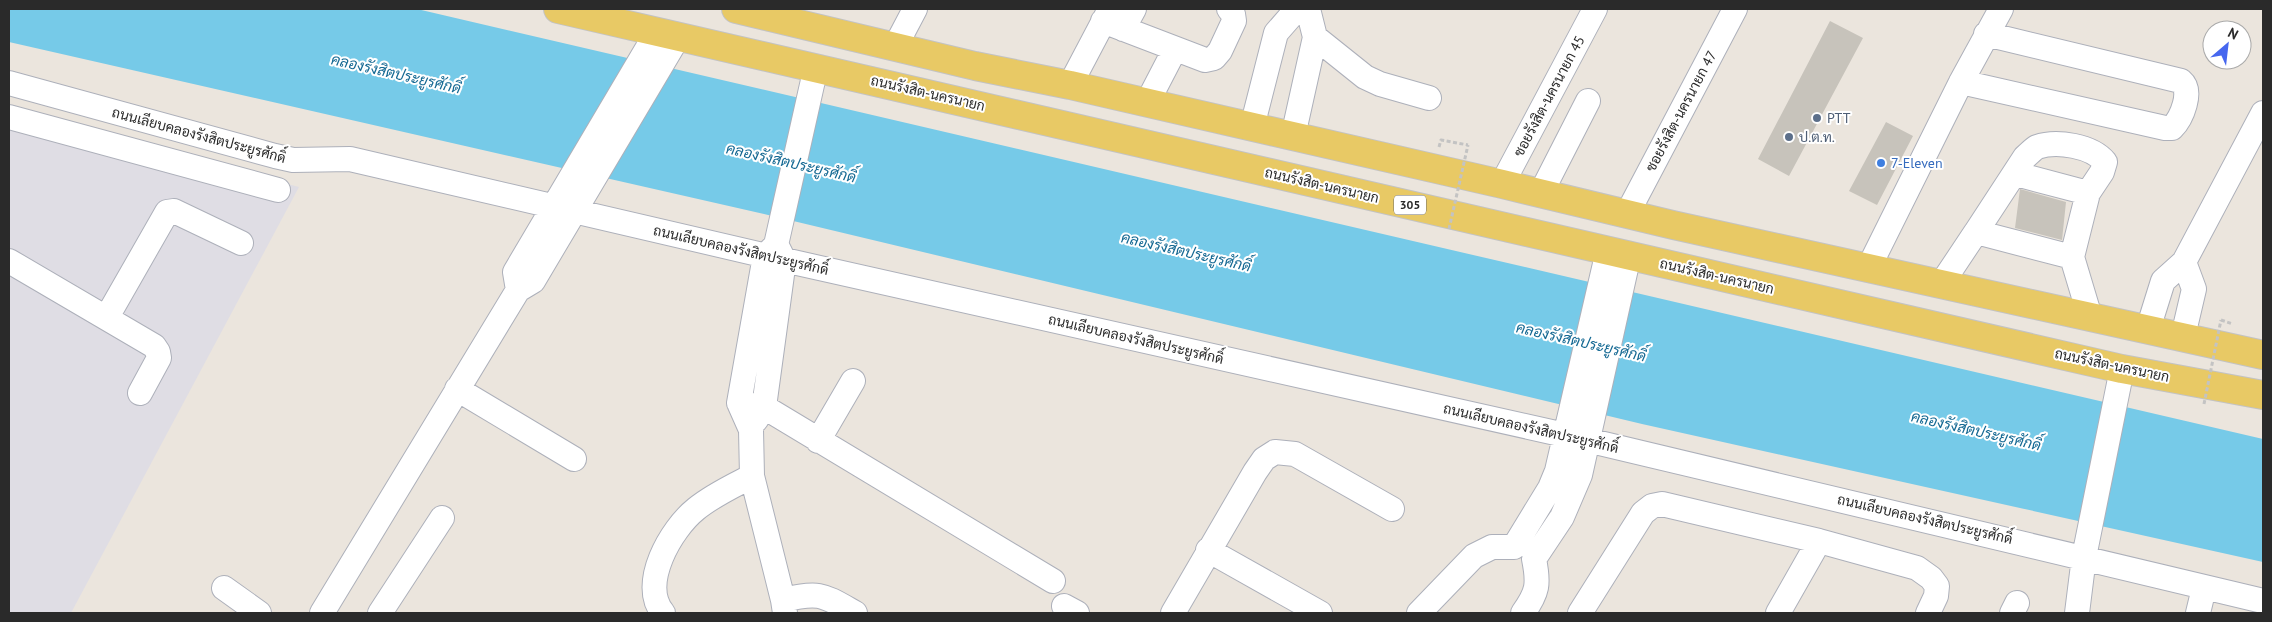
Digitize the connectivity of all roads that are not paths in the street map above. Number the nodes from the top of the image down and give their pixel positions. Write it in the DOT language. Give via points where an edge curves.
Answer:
graph roads {
  1 [pos="558,9"];
  2 [pos="736,9"];
  3 [pos="915,9"];
  4 [pos="1229,9"];
  5 [pos="1297,9"];
  6 [pos="1308,9"];
  7 [pos="1596,9"];
  8 [pos="1735,9"];
  9 [pos="2001,9"];
  10 [pos="782,14"];
  11 [pos="1118,17"];
  12 [pos="1986,34"];
  13 [pos="1315,37"];
  14 [pos="663,43"];
  15 [pos="895,47"];
  16 [pos="1175,49"];
  17 [pos="814,79"];
  18 [pos="1962,82"];
  19 [pos="9,83"];
  20 [pos="1070,85"];
  21 [pos="1429,98"];
  22 [pos="1588,101"];
  23 [pos="1147,103"];
  24 [pos="2263,113"];
  25 [pos="9,117"];
  26 [pos="1252,127"];
  27 [pos="1292,136"];
  28 [pos="2016,174"];
  29 [pos="1502,184"];
  30 [pos="278,190"];
  31 [pos="1541,193"];
  32 [pos="2088,193"];
  33 [pos="564,209"];
  34 [pos="1627,214"];
  35 [pos="1976,232"];
  36 [pos="241,243"];
  37 [pos="776,247"];
  38 [pos="2072,257"];
  39 [pos="9,261"];
  40 [pos="2184,262"];
  41 [pos="1616,263"];
  42 [pos="1868,269"];
  43 [pos="1942,283"];
  44 [pos="107,317"];
  45 [pos="2090,317"];
  46 [pos="2148,329"];
  47 [pos="2183,336"];
  48 [pos="2263,355"];
  49 [pos="853,381"];
  50 [pos="2120,381"];
  51 [pos="457,389"];
  52 [pos="140,393"];
  53 [pos="2263,396"];
  54 [pos="739,403"];
  55 [pos="764,407"];
  56 [pos="751,430"];
  57 [pos="1577,438"];
  58 [pos="818,441"];
  59 [pos="574,459"];
  60 [pos="752,476"];
  61 [pos="1392,509"];
  62 [pos="442,518"];
  63 [pos="1819,541"];
  64 [pos="2085,547"];
  65 [pos="1208,550"];
  66 [pos="1524,553"];
  67 [pos="1053,581"];
  68 [pos="224,588"];
  69 [pos="2204,588"];
  70 [pos="2263,601"];
  71 [pos="784,606"];
  72 [pos="1590,610"];
  73 [pos="259,613"];
  74 [pos="322,613"];
  75 [pos="380,613"];
  76 [pos="663,613"];
  77 [pos="855,613"];
  78 [pos="1172,613"];
  79 [pos="1320,613"];
  80 [pos="1419,613"];
  81 [pos="1523,613"];
  82 [pos="1778,613"];
  83 [pos="1928,613"];
  84 [pos="2077,613"];
  85 [pos="2198,613"];
  1 -- 14 [label="main road, ถนนรังสิต-นครนายก / 305"];
  2 -- 10 [label="main road"];
  3 -- 15 [label="street"];
  4 -- 16 [label="street" via="1234,21 1214,58 1205,60"];
  5 -- 26 [label="street" via="1276,33"];
  6 -- 13 [label="street"];
  7 -- 29 [label="street, ซอยรังสิต-นครนายก 45"];
  8 -- 34 [label="street, ซอยรังสิต-นครนายก 47"];
  9 -- 12 [label="street"];
  10 -- 15 [label="main road"];
  11 -- 16 [label="street"];
  11 -- 20 [label="street"];
  12 -- 18 [label="street"];
  12 -- 18 [label="street" via="2181,81 2188,92 2177,123 2172,128 2165,128"];
  13 -- 21 [label="street" via="1365,77"];
  13 -- 27 [label="street"];
  14 -- 17 [label="main road, ถนนรังสิต-นครนายก / 305"];
  14 -- 33 [label="street"];
  15 -- 20 [label="main road"];
  16 -- 23 [label="street"];
  17 -- 37 [label="street"];
  17 -- 41 [label="main road, ถนนรังสิต-นครนายก / 305"];
  18 -- 42 [label="street"];
  19 -- 33 [label="street, ถนนเลียบคลองรังสิตประยูรศักดิ์" via="275,156 293,160 350,159"];
  20 -- 23 [label="main road"];
  22 -- 31 [label="street"];
  23 -- 26 [label="main road"];
  24 -- 40 [label="street"];
  25 -- 30 [label="street"];
  26 -- 27 [label="main road"];
  27 -- 29 [label="main road"];
  28 -- 32 [label="street"];
  28 -- 32 [label="street" via="2025,157 2036,147 2051,144 2076,147 2100,156 2106,162"];
  28 -- 35 [label="street"];
  29 -- 31 [label="main road"];
  31 -- 34 [label="main road"];
  32 -- 38 [label="street"];
  33 -- 37 [label="street, ถนนเลียบคลองรังสิตประยูรศักดิ์"];
  33 -- 51 [label="street" via="533,281 518,290"];
  34 -- 42 [label="main road"];
  35 -- 38 [label="street"];
  35 -- 43 [label="street"];
  36 -- 44 [label="street" via="174,211 167,212"];
  37 -- 54 [label="street"];
  37 -- 55 [label="street"];
  37 -- 57 [label="street, ถนนเลียบคลองรังสิตประยูรศักดิ์"];
  38 -- 45 [label="street"];
  39 -- 44 [label="street"];
  40 -- 46 [label="street" via="2163,281"];
  40 -- 47 [label="street" via="2194,290"];
  41 -- 50 [label="main road, ถนนรังสิต-นครนายก / 305"];
  41 -- 57 [label="street"];
  42 -- 43 [label="main road"];
  43 -- 45 [label="main road"];
  44 -- 52 [label="street" via="154,346 158,352 156,364"];
  45 -- 46 [label="main road"];
  46 -- 47 [label="main road"];
  47 -- 48 [label="main road"];
  49 -- 58 [label="street"];
  50 -- 53 [label="main road, ถนนรังสิต-นครนายก / 305"];
  50 -- 64 [label="street"];
  51 -- 59 [label="street"];
  51 -- 74 [label="street"];
  54 -- 55 [label="street"];
  54 -- 56 [label="street"];
  55 -- 56 [label="street"];
  55 -- 58 [label="street"];
  56 -- 60 [label="street"];
  57 -- 64 [label="street, ถนนเลียบคลองรังสิตประยูรศักดิ์"];
  57 -- 66 [label="street" via="1557,471"];
  58 -- 67 [label="street"];
  60 -- 71 [label="street"];
  60 -- 76 [label="street" via="695,510 677,530 661,556 654,579 654,593"];
  61 -- 65 [label="street" via="1295,454 1275,452 1264,459 1255,472"];
  62 -- 75 [label="street"];
  63 -- 72 [label="street" via="1671,505 1652,506 1643,513"];
  63 -- 82 [label="street"];
  63 -- 83 [label="street" via="1916,568 1937,586"];
  64 -- 69 [label="street, ถนนเลียบคลองรังสิตประยูรศักดิ์"];
  64 -- 84 [label="street"];
  65 -- 78 [label="street"];
  65 -- 79 [label="street"];
  66 -- 80 [label="street" via="1492,547 1474,556"];
  66 -- 81 [label="street" via="1537,575 1535,597"];
  68 -- 73 [label="street"];
  69 -- 70 [label="street, ถนนเลียบคลองรังสิตประยูรศักดิ์"];
  69 -- 85 [label="street"];
  71 -- 77 [label="street" via="810,594 831,600"];
}
